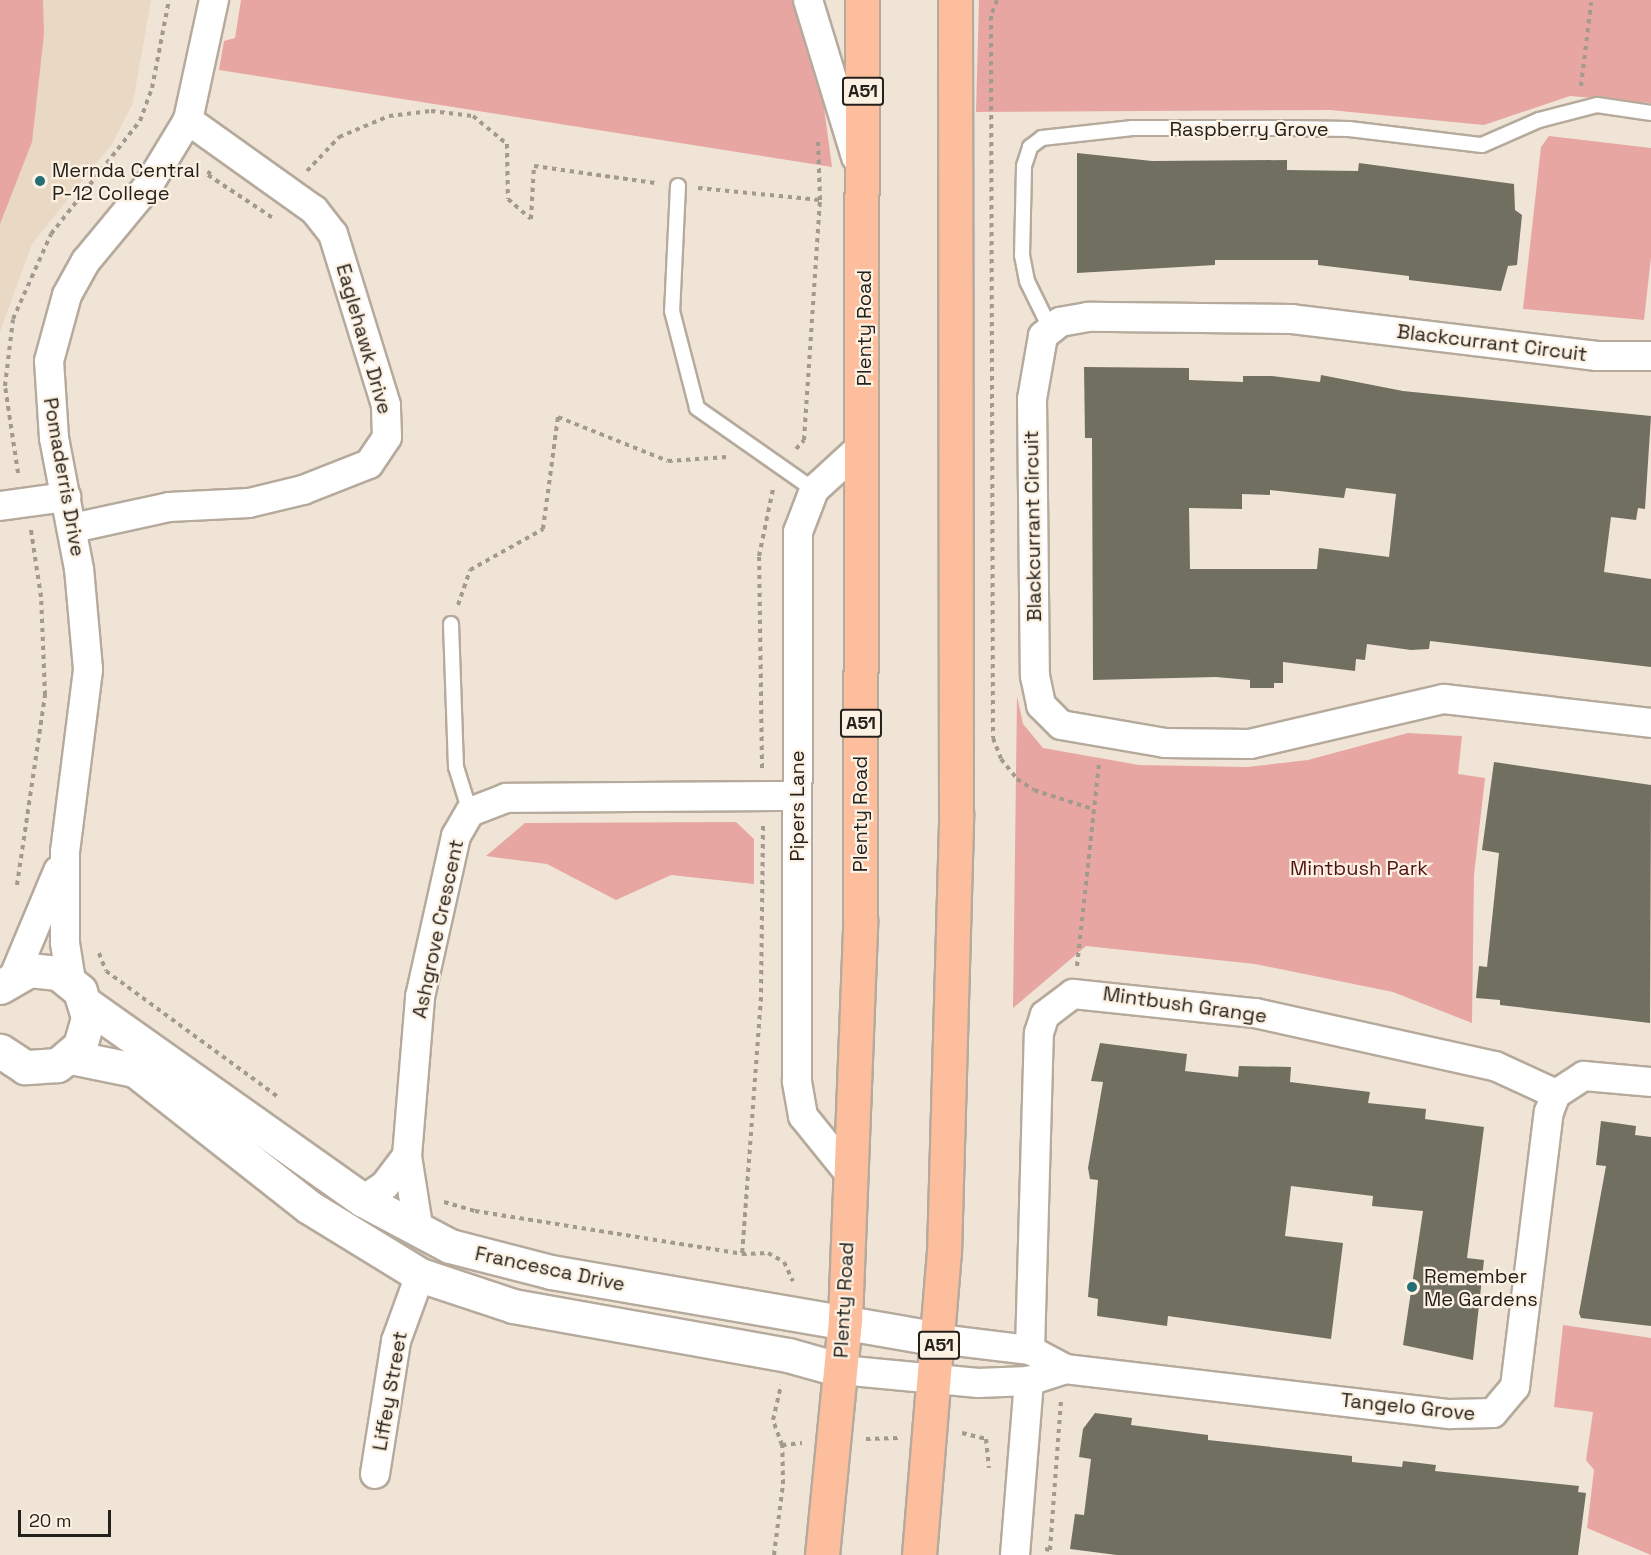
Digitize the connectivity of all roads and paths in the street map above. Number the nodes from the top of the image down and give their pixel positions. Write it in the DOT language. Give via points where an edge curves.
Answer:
graph roads {
  1 [pos="214,0"];
  2 [pos="808,0"];
  3 [pos="862,0"];
  4 [pos="955,0"];
  5 [pos="997,0"];
  6 [pos="1591,3"];
  7 [pos="1578,109"];
  8 [pos="1651,113"];
  9 [pos="188,120"];
  10 [pos="224,144"];
  11 [pos="864,182"];
  12 [pos="678,186"];
  13 [pos="290,193"];
  14 [pos="820,200"];
  15 [pos="1050,328"];
  16 [pos="1651,356"];
  17 [pos="862,446"];
  18 [pos="733,457"];
  19 [pos="765,483"];
  20 [pos="773,490"];
  21 [pos="814,490"];
  22 [pos="66,497"];
  23 [pos="0,506"];
  24 [pos="73,528"];
  25 [pos="34,545"];
  26 [pos="451,624"];
  27 [pos="1651,723"];
  28 [pos="1101,734"];
  29 [pos="797,796"];
  30 [pos="1094,809"];
  31 [pos="470,812"];
  32 [pos="65,852"];
  33 [pos="17,888"];
  34 [pos="5,980"];
  35 [pos="79,992"];
  36 [pos="1073,993"];
  37 [pos="141,997"];
  38 [pos="0,1051"];
  39 [pos="71,1057"];
  40 [pos="1651,1082"];
  41 [pos="1556,1094"];
  42 [pos="285,1102"];
  43 [pos="407,1156"];
  44 [pos="849,1173"];
  45 [pos="411,1188"];
  46 [pos="363,1200"];
  47 [pos="419,1232"];
  48 [pos="742,1254"];
  49 [pos="420,1275"];
  50 [pos="845,1320"];
  51 [pos="939,1339"];
  52 [pos="1030,1350"];
  53 [pos="1065,1369"];
  54 [pos="841,1370"];
  55 [pos="936,1380"];
  56 [pos="1029,1381"];
  57 [pos="931,1436"];
  58 [pos="835,1441"];
  59 [pos="782,1445"];
  60 [pos="375,1474"];
  61 [pos="990,1481"];
  62 [pos="1016,1550"];
  63 [pos="1049,1552"];
  64 [pos="822,1555"];
  65 [pos="919,1555"];
  1 -- 9 [label="street, Pomaderris Drive"];
  2 -- 11 [label="street"];
  3 -- 11 [label="highway, Plenty Road / A51"];
  4 -- 51 [label="highway, A51" via="956,813"];
  5 -- 30 [label="path" via="991,16 993,738 1001,759 1017,779 1034,790"];
  6 -- 7 [label="path"];
  7 -- 8 [label="lane, Raspberry Grove" via="1597,105"];
  7 -- 15 [label="lane, Raspberry Grove" via="1482,145 1338,129 1132,128 1042,138 1030,147 1024,166 1022,255 1027,281"];
  9 -- 10 [label="street, Eaglehawk Drive"];
  9 -- 22 [label="street, Pomaderris Drive" via="148,186 86,261 67,295 49,361 54,438"];
  10 -- 13 [label="street, Eaglehawk Drive"];
  10 -- 13 [label="path" via="208,175 271,221"];
  11 -- 17 [label="highway, Plenty Road / A51"];
  12 -- 13 [label="path" via="534,166 531,219 508,200 507,144 473,116 431,111 389,116 339,137"];
  12 -- 14 [label="path"];
  12 -- 21 [label="lane" via="672,311 698,408"];
  13 -- 24 [label="street, Eaglehawk Drive" via="325,221 339,252 386,405 387,437 379,452 351,474 249,503 169,507"];
  15 -- 16 [label="street, Blackcurrant Circuit" via="1088,317 1250,317 1597,356"];
  15 -- 28 [label="street, Blackcurrant Circuit" via="1037,347 1032,399 1037,696 1061,725"];
  17 -- 21 [label="street, Pipers Lane"];
  17 -- 44 [label="highway, Plenty Road / A51" via="860,921"];
  18 -- 26 [label="path" via="668,461 558,417 543,529 470,570"];
  19 -- 20 [label="path"];
  21 -- 29 [label="street, Pipers Lane" via="798,532"];
  22 -- 23 [label="street"];
  22 -- 24 [label="street, Pomaderris Drive"];
  24 -- 32 [label="street, Pomaderris Drive" via="88,669"];
  25 -- 33 [label="path" via="45,695"];
  26 -- 31 [label="lane" via="454,756"];
  27 -- 28 [label="street, Blackcurrant Circuit" via="1444,699 1250,744 1177,744"];
  28 -- 30 [label="path"];
  29 -- 31 [label="street" via="506,798"];
  29 -- 44 [label="street, Pipers Lane" via="797,1081 803,1116"];
  30 -- 36 [label="path"];
  31 -- 43 [label="street, Ashgrove Crescent" via="456,836 420,997"];
  32 -- 34 [label="street, Pomaderris Drive"];
  32 -- 35 [label="street, Pomaderris Drive" via="64,942"];
  34 -- 35 [label="street, Francesca Drive" via="44,969"];
  35 -- 39 [label="street" via="86,1033"];
  35 -- 46 [label="street, Francesca Drive"];
  36 -- 41 [label="street, Mintbush Grange" via="1255,1013 1495,1066"];
  36 -- 52 [label="street" via="1045,1015 1039,1033"];
  37 -- 42 [label="path"];
  38 -- 39 [label="street" via="25,1067 41,1069"];
  39 -- 49 [label="street, Francesca Drive" via="135,1070 309,1207"];
  40 -- 41 [label="street" via="1584,1076"];
  41 -- 53 [label="street, Tangelo Grove" via="1549,1112 1515,1387 1493,1413 1449,1414"];
  43 -- 45 [label="street, Ashgrove Crescent"];
  43 -- 46 [label="street" via="385,1185"];
  44 -- 50 [label="highway, Plenty Road / A51"];
  45 -- 47 [label="street, Ashgrove Crescent"];
  45 -- 48 [label="path" via="474,1212"];
  46 -- 47 [label="street, Francesca Drive"];
  47 -- 50 [label="street, Francesca Drive" via="516,1265"];
  49 -- 54 [label="street, Francesca Drive" via="513,1306 788,1355"];
  49 -- 60 [label="street, Liffey Street" via="396,1341"];
  50 -- 51 [label="street, Francesca Drive"];
  50 -- 54 [label="highway, Plenty Road / A51"];
  51 -- 52 [label="street, Tangelo Grove"];
  51 -- 55 [label="highway, A51"];
  52 -- 53 [label="street, Tangelo Grove"];
  53 -- 56 [label="street, Tangelo Grove"];
  53 -- 63 [label="path"];
  54 -- 55 [label="street, Tangelo Grove"];
  54 -- 58 [label="highway, Plenty Road / A51"];
  55 -- 56 [label="street, Tangelo Grove"];
  55 -- 57 [label="highway, A51"];
  56 -- 62 [label="street"];
  57 -- 58 [label="path"];
  57 -- 61 [label="path" via="981,1434 988,1449"];
  57 -- 65 [label="highway, A51"];
  58 -- 59 [label="path"];
  58 -- 64 [label="highway, Plenty Road / A51"];
  62 -- 63 [label="path"];
}
